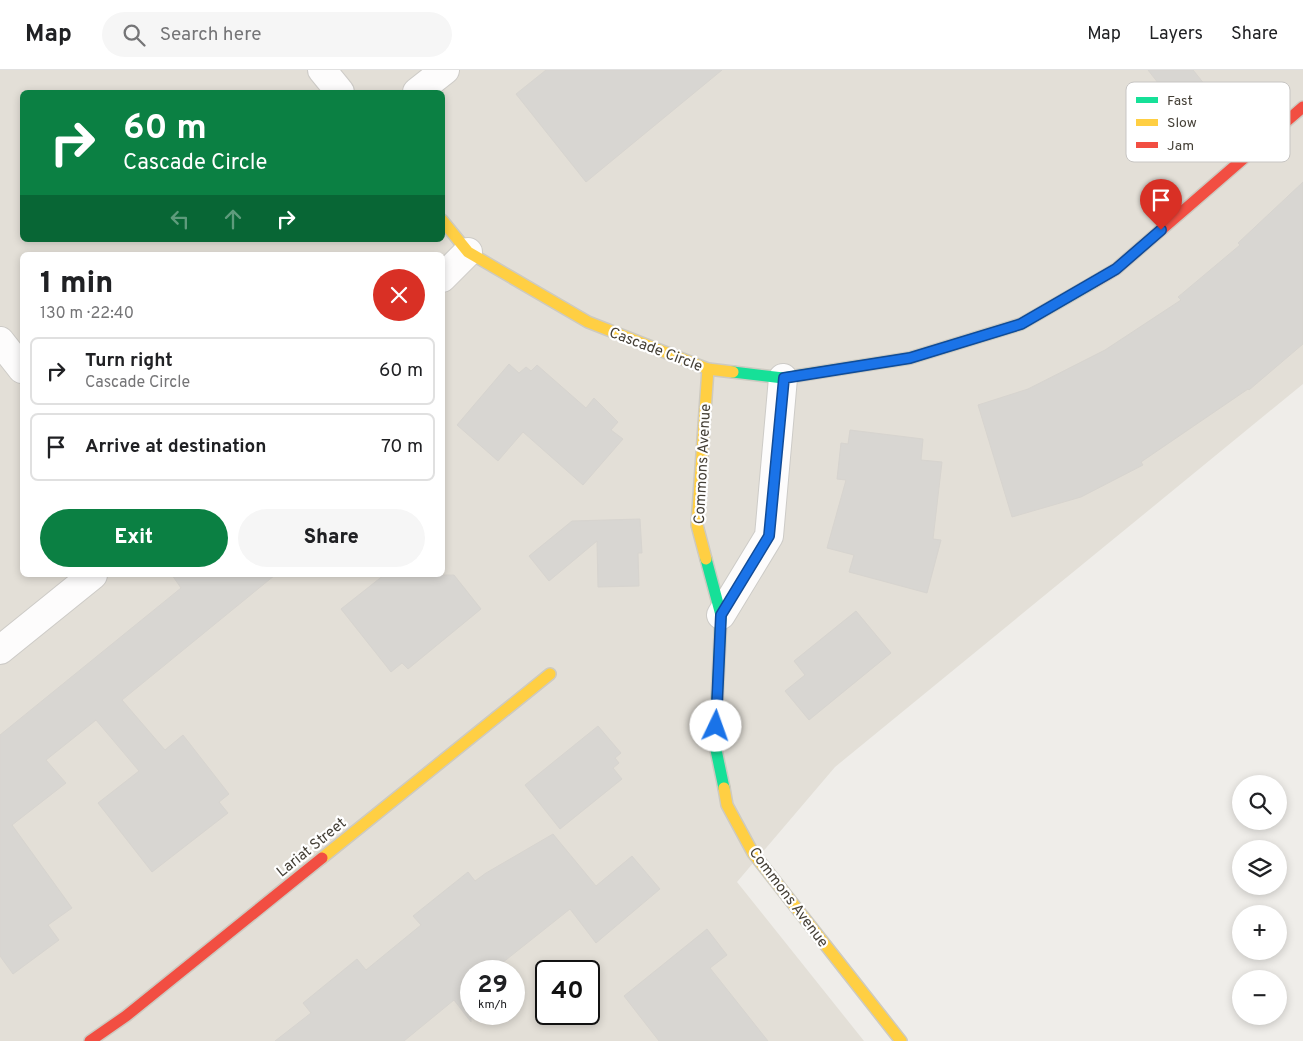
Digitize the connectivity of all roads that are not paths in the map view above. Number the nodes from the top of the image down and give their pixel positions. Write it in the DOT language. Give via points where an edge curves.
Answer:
graph roads {
  1 [pos="322,70"];
  2 [pos="446,70"];
  3 [pos="338,90"];
  4 [pos="420,90"];
  5 [pos="1303,107"];
  6 [pos="1290,118"];
  7 [pos="1240,162"];
  8 [pos="445,224"];
  9 [pos="468,252"];
  10 [pos="445,275"];
  11 [pos="0,341"];
  12 [pos="20,366"];
  13 [pos="708,369"];
  14 [pos="784,378"];
  15 [pos="91,577"];
  16 [pos="721,615"];
  17 [pos="0,650"];
  18 [pos="550,674"];
  19 [pos="90,1041"];
  20 [pos="901,1041"];
  1 -- 3 [label="street"];
  2 -- 4 [label="street"];
  5 -- 6 [label="street, Cascade Circle"];
  7 -- 14 [label="street, Cascade Circle" via="1116,269 1021,324 910,358"];
  8 -- 9 [label="street, Cascade Circle"];
  9 -- 10 [label="street"];
  9 -- 13 [label="street, Cascade Circle" via="588,322"];
  11 -- 12 [label="street"];
  13 -- 14 [label="street, Cascade Circle"];
  13 -- 16 [label="street, Commons Avenue" via="697,526"];
  14 -- 16 [label="street, Commons Avenue" via="769,536"];
  15 -- 17 [label="street"];
  16 -- 20 [label="street, Commons Avenue" via="715,745 727,805 753,853"];
  18 -- 19 [label="street, Lariat Street" via="126,1016"];
}
